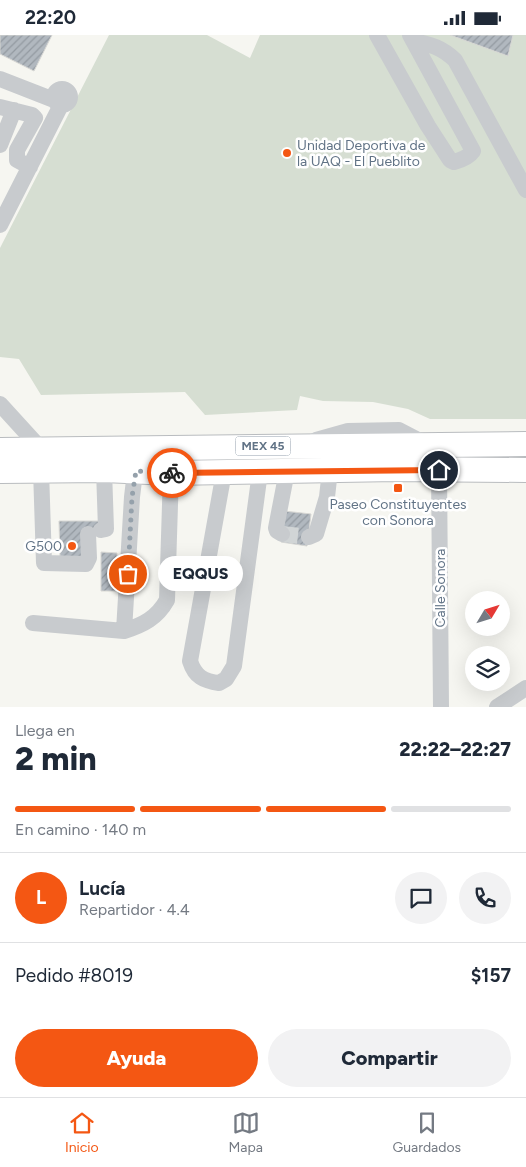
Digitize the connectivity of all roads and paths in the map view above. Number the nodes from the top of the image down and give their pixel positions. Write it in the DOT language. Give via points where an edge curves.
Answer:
graph roads {
  1 [pos="377,35"];
  2 [pos="412,38"];
  3 [pos="0,79"];
  4 [pos="7,108"];
  5 [pos="0,145"];
  6 [pos="30,167"];
  7 [pos="526,190"];
  8 [pos="0,225"];
  9 [pos="2,409"];
  10 [pos="526,444"];
  11 [pos="0,450"];
  12 [pos="41,460"];
  13 [pos="526,469"];
  14 [pos="104,470"];
  15 [pos="439,470"];
  16 [pos="0,471"];
  17 [pos="136,471"];
  18 [pos="287,471"];
  19 [pos="330,471"];
  20 [pos="224,472"];
  21 [pos="260,472"];
  22 [pos="171,473"];
  23 [pos="282,534"];
  24 [pos="309,537"];
  25 [pos="33,623"];
  26 [pos="124,631"];
  27 [pos="526,688"];
  28 [pos="441,707"];
  29 [pos="497,707"];
  1 -- 2 [label="street" via="428,126 454,162 473,151"];
  2 -- 7 [label="street" via="445,50 455,60"];
  3 -- 6 [label="street" via="58,103"];
  4 -- 5 [label="street"];
  4 -- 6 [label="street" via="34,117 16,156 20,163"];
  6 -- 8 [label="street"];
  9 -- 12 [label="street"];
  10 -- 12 [label="highway, MEX 45" via="299,445"];
  11 -- 12 [label="highway, MEX 45"];
  12 -- 14 [label="highway, MEX 45"];
  12 -- 14 [label="street" via="44,563 86,564 95,532 106,529"];
  12 -- 16 [label="highway, MEX 45"];
  13 -- 15 [label="highway, MEX 45"];
  14 -- 17 [label="highway, MEX 45"];
  15 -- 19 [label="highway, MEX 45"];
  15 -- 28 [label="street, Calle Sonora"];
  17 -- 22 [label="highway, MEX 45"];
  17 -- 26 [label="street"];
  18 -- 19 [label="highway, MEX 45"];
  18 -- 21 [label="highway, MEX 45"];
  18 -- 23 [label="street" via="276,528"];
  19 -- 24 [label="street" via="327,497 316,534"];
  20 -- 21 [label="highway, MEX 45"];
  20 -- 21 [label="street" via="190,661 192,669 205,681 219,683 226,679 234,666"];
  20 -- 22 [label="highway, MEX 45"];
  22 -- 26 [label="street" via="167,600 160,612 138,627"];
  25 -- 26 [label="street"];
  27 -- 29 [label="street"];
}
